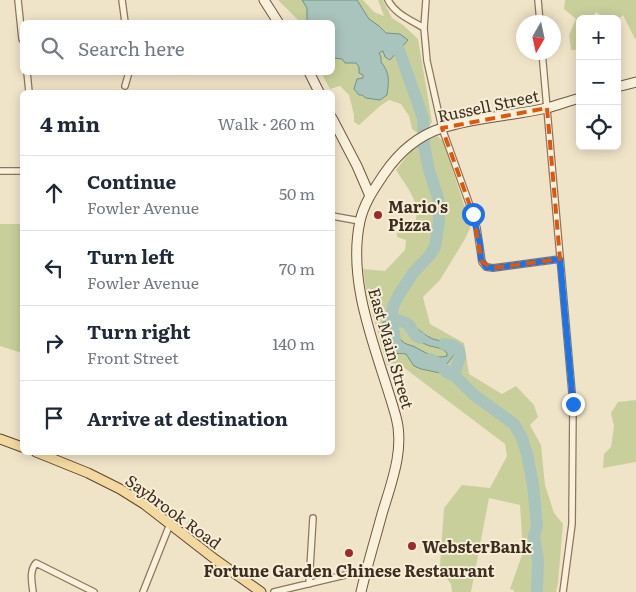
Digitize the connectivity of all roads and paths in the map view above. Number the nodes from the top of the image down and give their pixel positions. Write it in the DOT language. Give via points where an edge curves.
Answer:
graph roads {
  1 [pos="18,0"];
  2 [pos="122,0"];
  3 [pos="264,0"];
  4 [pos="388,0"];
  5 [pos="426,0"];
  6 [pos="538,0"];
  7 [pos="539,15"];
  8 [pos="20,20"];
  9 [pos="125,20"];
  10 [pos="277,20"];
  11 [pos="424,28"];
  12 [pos="543,60"];
  13 [pos="27,75"];
  14 [pos="128,75"];
  15 [pos="310,75"];
  16 [pos="636,82"];
  17 [pos="125,86"];
  18 [pos="621,86"];
  19 [pos="29,90"];
  20 [pos="318,90"];
  21 [pos="576,99"];
  22 [pos="547,108"];
  23 [pos="335,124"];
  24 [pos="442,128"];
  25 [pos="0,171"];
  26 [pos="20,171"];
  27 [pos="370,196"];
  28 [pos="335,217"];
  29 [pos="360,221"];
  30 [pos="560,259"];
  31 [pos="0,439"];
  32 [pos="20,446"];
  33 [pos="43,455"];
  34 [pos="313,518"];
  35 [pos="170,524"];
  36 [pos="366,570"];
  37 [pos="309,584"];
  38 [pos="32,592"];
  39 [pos="94,592"];
  40 [pos="143,592"];
  41 [pos="261,592"];
  42 [pos="274,592"];
  43 [pos="361,592"];
  44 [pos="563,592"];
  1 -- 8 [label="street"];
  2 -- 9 [label="street"];
  3 -- 10 [label="main road"];
  4 -- 11 [label="street" via="391,7"];
  5 -- 11 [label="street"];
  6 -- 7 [label="street"];
  11 -- 24 [label="street"];
  12 -- 22 [label="street"];
  13 -- 19 [label="street"];
  14 -- 17 [label="street"];
  15 -- 20 [label="main road"];
  16 -- 18 [label="main road"];
  21 -- 22 [label="main road, Russell Street"];
  22 -- 24 [label="main road, Russell Street"];
  22 -- 30 [label="street"];
  23 -- 27 [label="main road"];
  24 -- 27 [label="main road, Russell Street" via="411,144 396,158"];
  24 -- 30 [label="street" via="473,214 483,265 493,268"];
  25 -- 26 [label="street"];
  27 -- 29 [label="main road, East Main Street"];
  28 -- 29 [label="street"];
  29 -- 36 [label="main road, East Main Street" via="359,289 400,434 392,478"];
  30 -- 44 [label="street" via="573,404 572,524"];
  31 -- 32 [label="main road"];
  33 -- 35 [label="main road, Saybrook Road" via="120,489"];
  34 -- 37 [label="street"];
  35 -- 40 [label="street"];
  35 -- 41 [label="main road, Saybrook Road"];
  36 -- 37 [label="street"];
  36 -- 43 [label="main road, East Main Street"];
  37 -- 42 [label="street"];
  38 -- 39 [label="street" via="32,570 36,563"];
}
